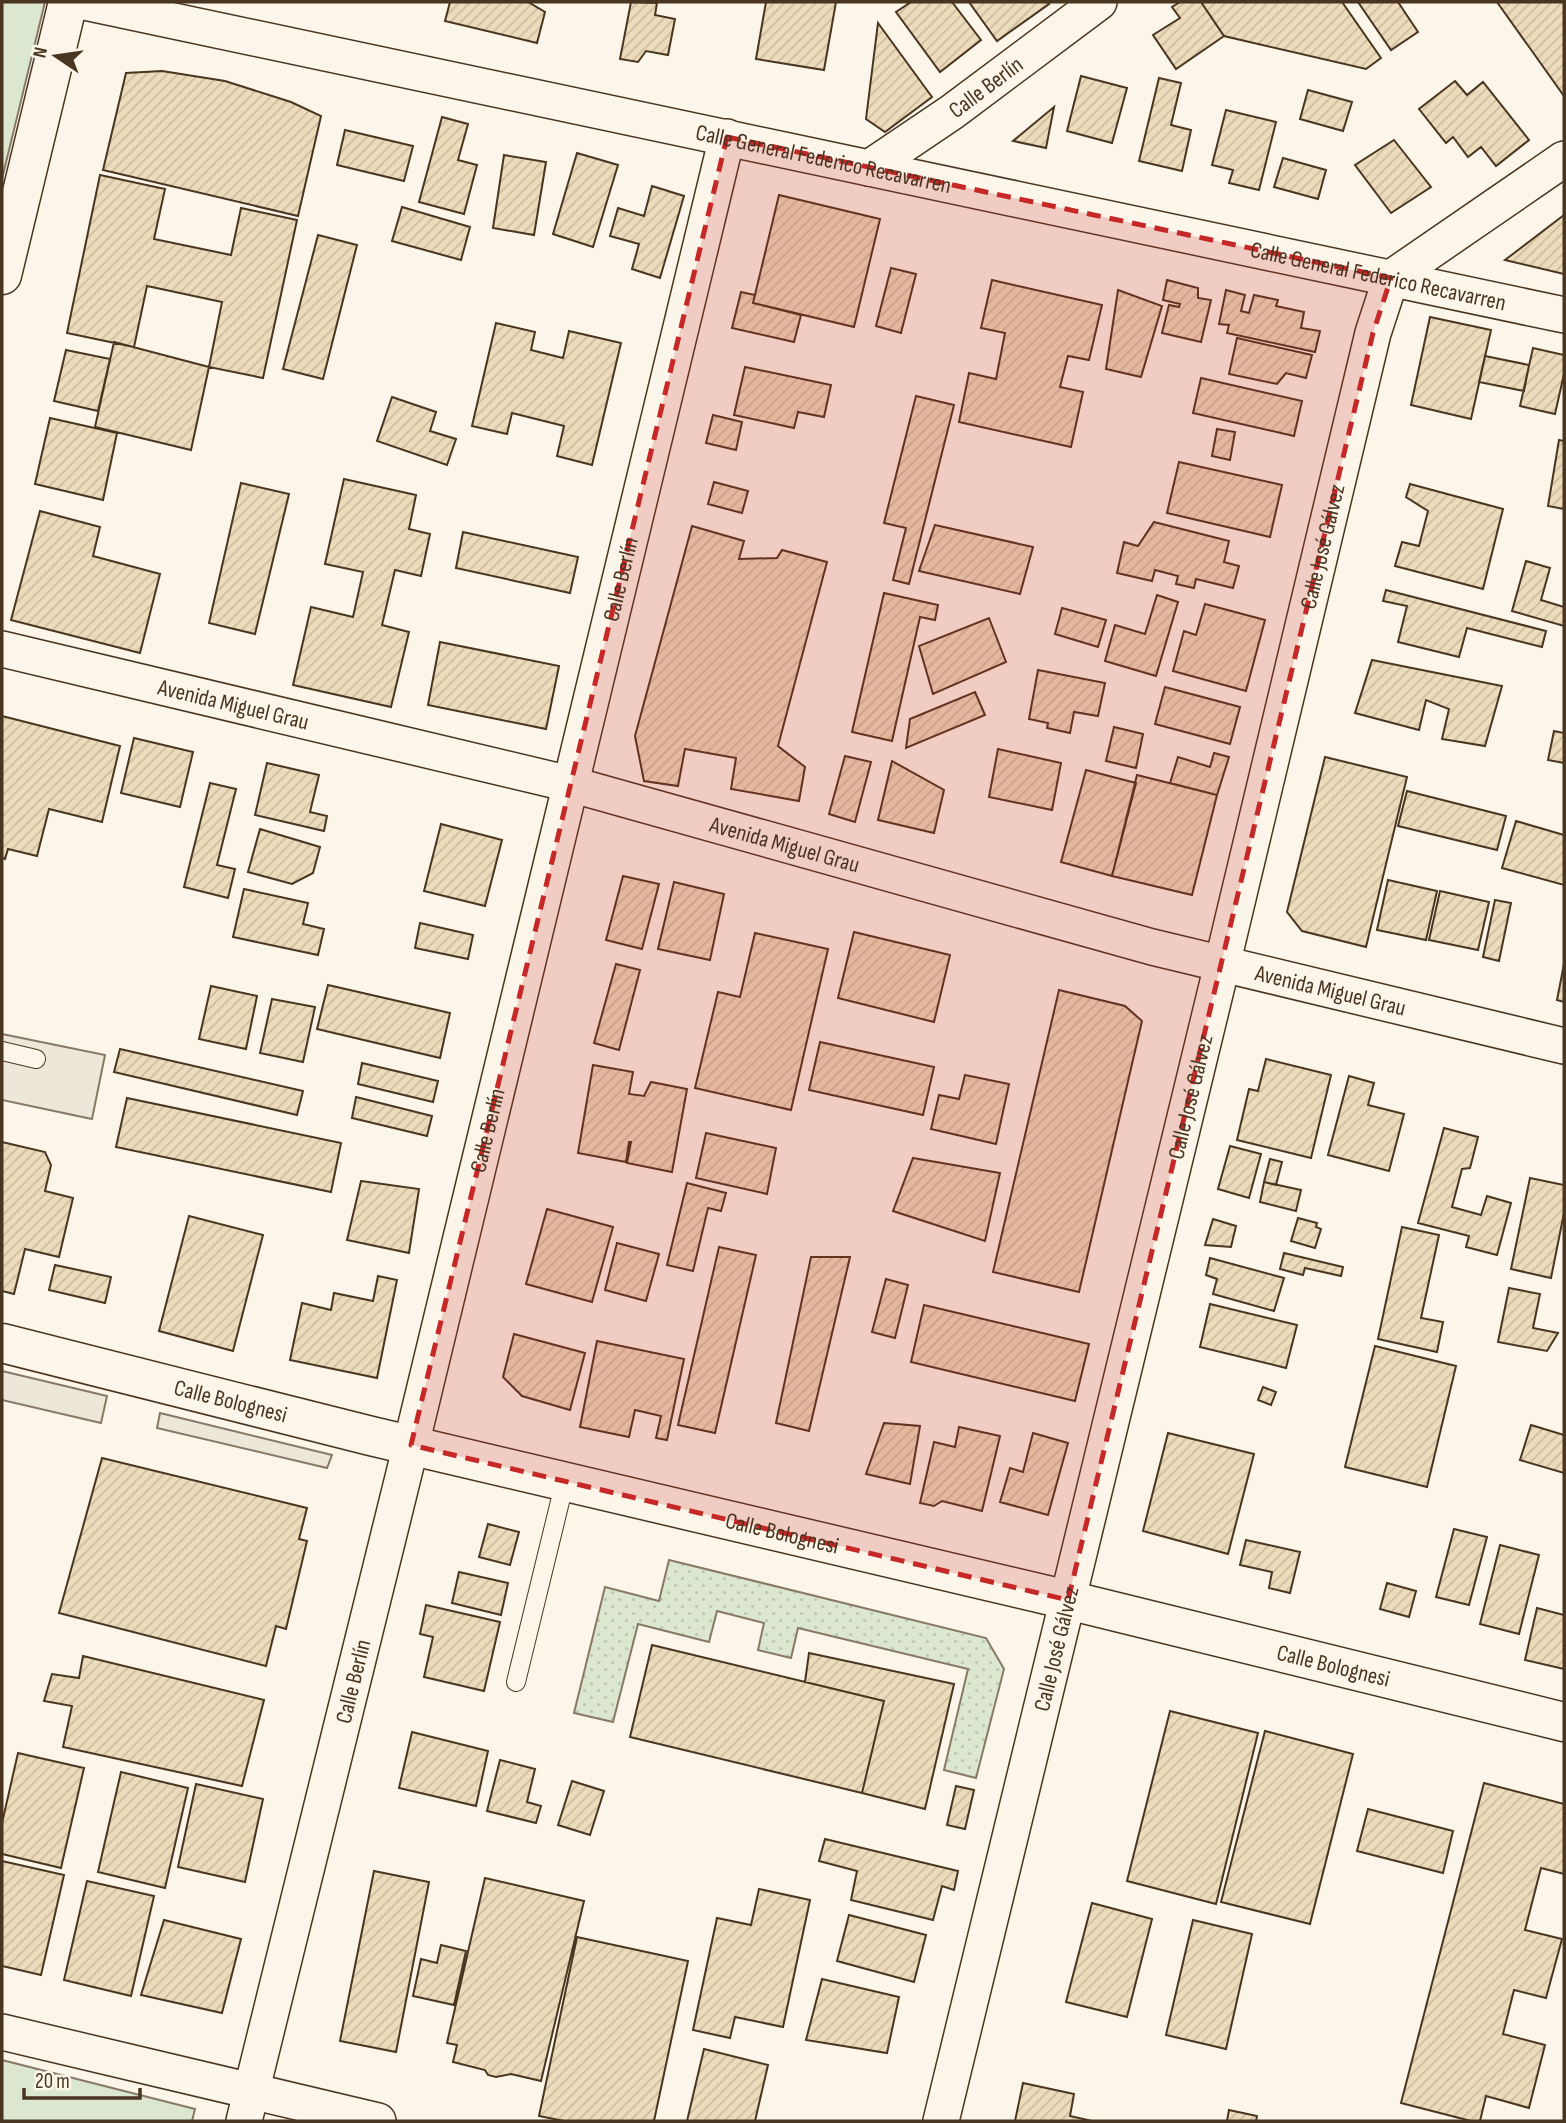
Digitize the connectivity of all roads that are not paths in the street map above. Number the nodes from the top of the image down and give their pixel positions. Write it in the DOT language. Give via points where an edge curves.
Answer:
graph roads {
  1 [pos="68,2"];
  2 [pos="84,2"];
  3 [pos="1098,2"];
  4 [pos="727,137"];
  5 [pos="1564,159"];
  6 [pos="869,168"];
  7 [pos="2,275"];
  8 [pos="1391,278"];
  9 [pos="1564,315"];
  10 [pos="2,649"];
  11 [pos="570,784"];
  12 [pos="1222,965"];
  13 [pos="1564,1046"];
  14 [pos="2,1051"];
  15 [pos="36,1059"];
  16 [pos="2,1343"];
  17 [pos="411,1445"];
  18 [pos="565,1481"];
  19 [pos="1068,1600"];
  20 [pos="516,1682"];
  21 [pos="1564,1722"];
  22 [pos="2,2032"];
  23 [pos="248,2106"];
  24 [pos="378,2121"];
  25 [pos="941,2121"];
  1 -- 7 [label="main road"];
  2 -- 4 [label="street, Calle General Federico Recavarren"];
  3 -- 6 [label="street, Calle Berlín"];
  4 -- 6 [label="street, Calle General Federico Recavarren"];
  4 -- 11 [label="street, Calle Berlín"];
  5 -- 8 [label="street"];
  6 -- 8 [label="street, Calle General Federico Recavarren"];
  8 -- 9 [label="street, Calle General Federico Recavarren"];
  8 -- 12 [label="street, Calle José Gálvez" via="1369,347"];
  10 -- 11 [label="street, Avenida Miguel Grau"];
  11 -- 12 [label="street, Avenida Miguel Grau"];
  11 -- 17 [label="street, Calle Berlín"];
  12 -- 13 [label="street, Avenida Miguel Grau"];
  12 -- 19 [label="street, Calle José Gálvez"];
  14 -- 15 [label="lane"];
  16 -- 17 [label="main road, Calle Bolognesi"];
  17 -- 18 [label="main road, Calle Bolognesi"];
  17 -- 23 [label="street, Calle Berlín"];
  18 -- 19 [label="main road, Calle Bolognesi"];
  18 -- 20 [label="lane"];
  19 -- 21 [label="main road, Calle Bolognesi"];
  19 -- 25 [label="street, Calle José Gálvez"];
  22 -- 23 [label="street"];
  23 -- 24 [label="street"];
}
